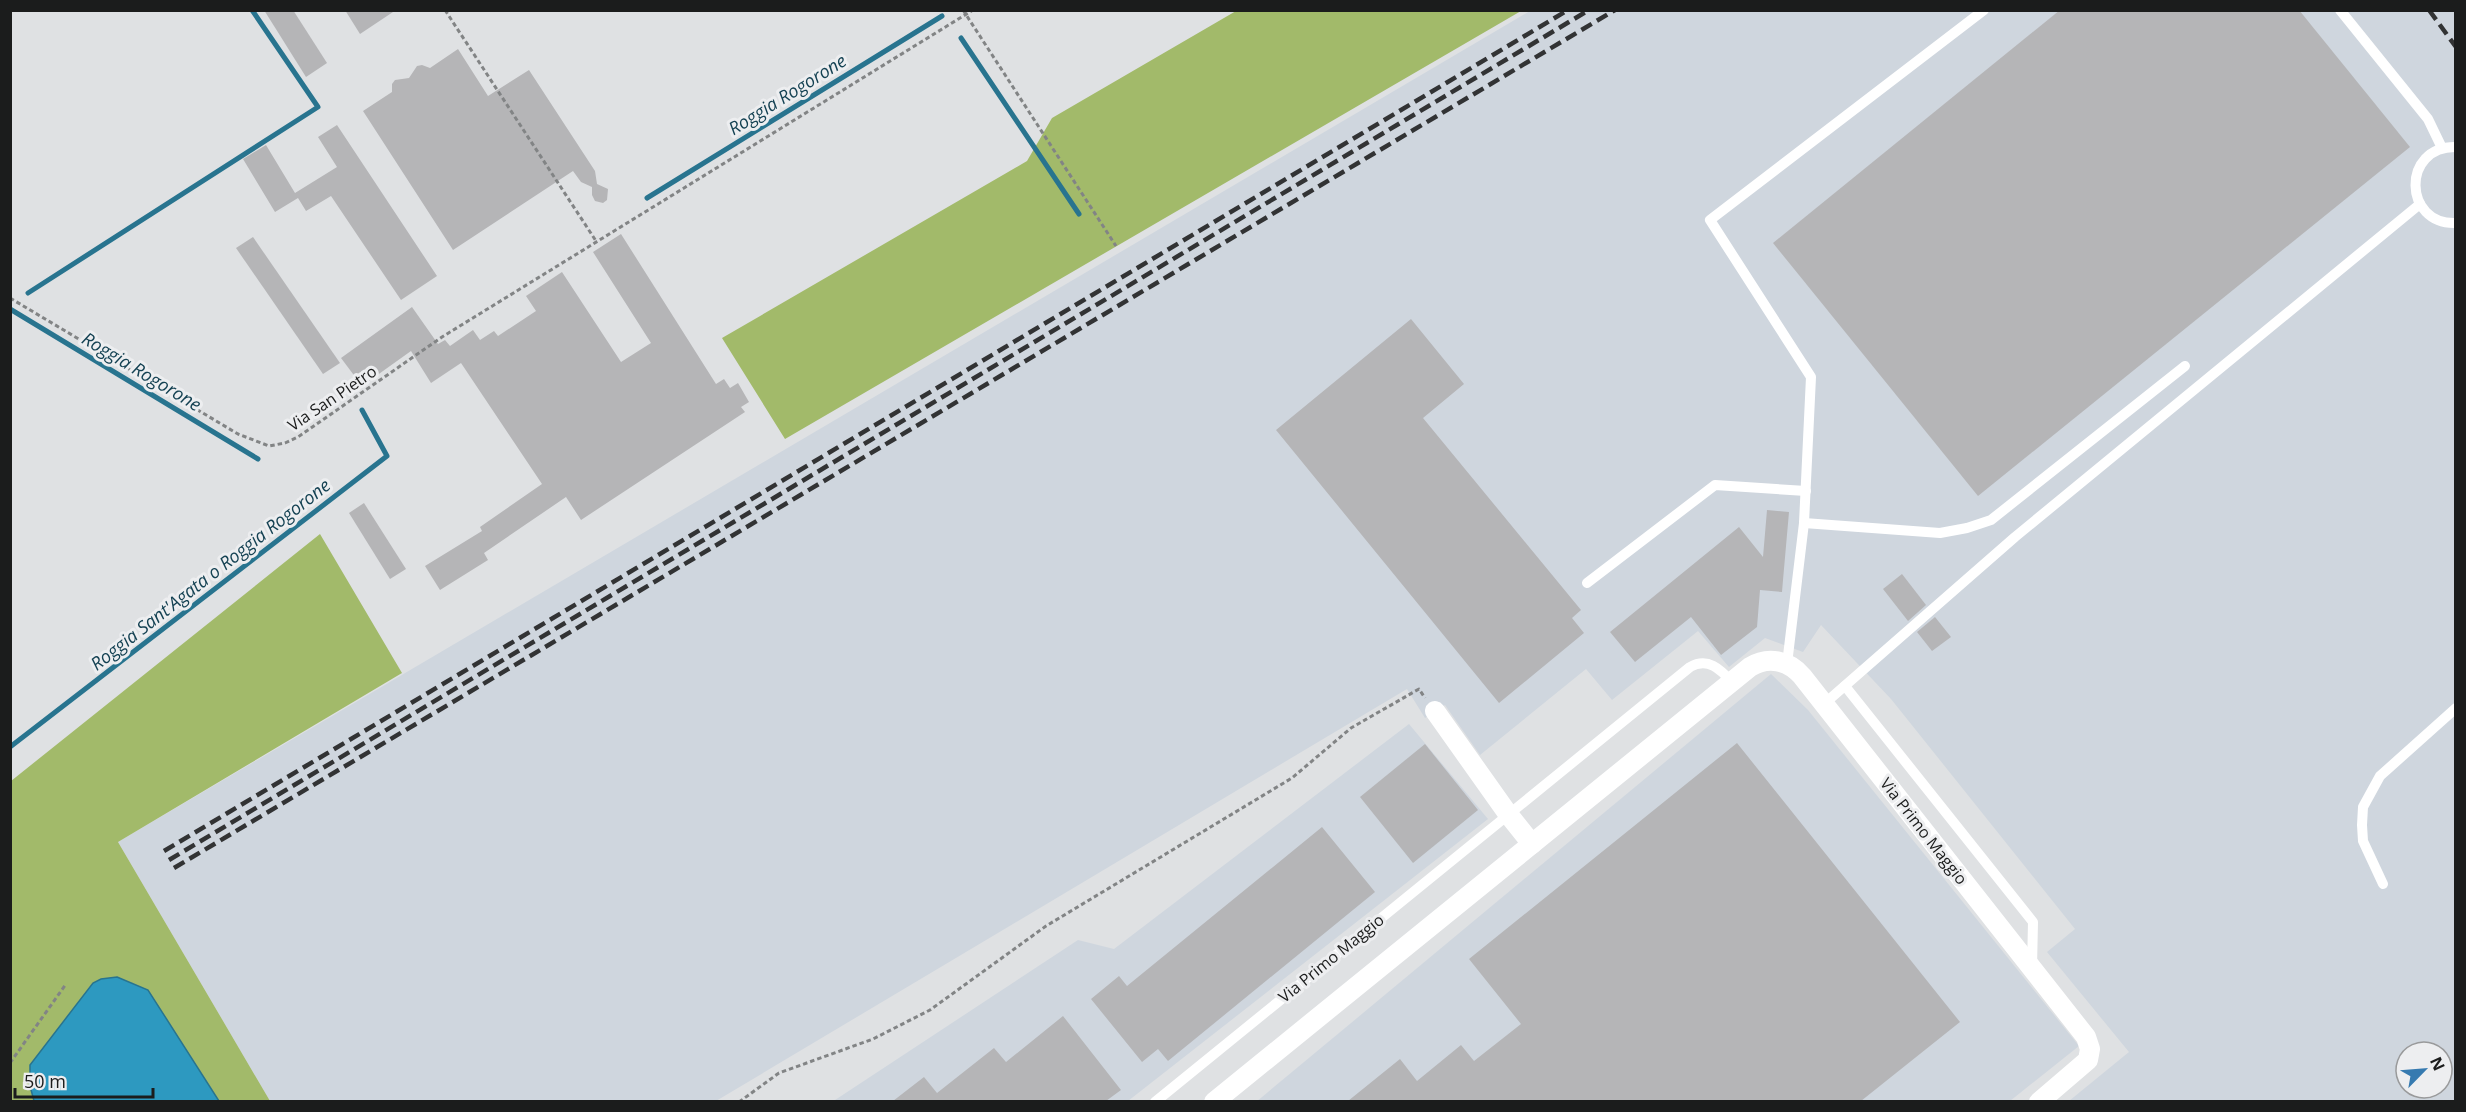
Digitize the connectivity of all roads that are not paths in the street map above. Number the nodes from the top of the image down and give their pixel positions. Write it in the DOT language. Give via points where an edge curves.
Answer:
graph roads {
  1 [pos="1984,10"];
  2 [pos="2340,10"];
  3 [pos="2456,147"];
  4 [pos="2442,148"];
  5 [pos="2420,204"];
  6 [pos="2456,223"];
  7 [pos="2186,366"];
  8 [pos="1806,492"];
  9 [pos="1804,523"];
  10 [pos="1587,583"];
  11 [pos="1787,664"];
  12 [pos="1732,682"];
  13 [pos="1845,686"];
  14 [pos="1824,704"];
  15 [pos="2456,708"];
  16 [pos="1435,711"];
  17 [pos="1508,814"];
  18 [pos="1532,844"];
  19 [pos="2383,884"];
  20 [pos="2032,970"];
  21 [pos="1155,1101"];
  22 [pos="1214,1101"];
  23 [pos="2039,1101"];
  1 -- 8 [label="lane" via="1710,220 1811,377"];
  2 -- 4 [label="lane" via="2428,119"];
  3 -- 4 [label="lane"];
  4 -- 5 [label="lane" via="2419,166 2415,185"];
  5 -- 6 [label="lane" via="2434,218"];
  5 -- 13 [label="lane" via="2015,537"];
  7 -- 9 [label="lane" via="1991,520 1940,533"];
  8 -- 9 [label="lane"];
  8 -- 10 [label="lane" via="1715,485"];
  9 -- 11 [label="lane"];
  11 -- 12 [label="street" via="1758,662"];
  11 -- 14 [label="street, Via Primo Maggio" via="1797,670"];
  12 -- 17 [label="lane, Via Primo Maggio" via="1712,665 1694,665"];
  12 -- 18 [label="street"];
  13 -- 14 [label="lane"];
  13 -- 20 [label="lane" via="2033,922"];
  14 -- 20 [label="street, Via Primo Maggio"];
  15 -- 19 [label="lane" via="2380,776 2364,807 2363,841"];
  16 -- 17 [label="street"];
  17 -- 18 [label="street"];
  17 -- 21 [label="lane, Via Primo Maggio"];
  18 -- 22 [label="street"];
  20 -- 23 [label="street, Via Primo Maggio" via="2086,1037 2090,1054 2081,1067"];
}
